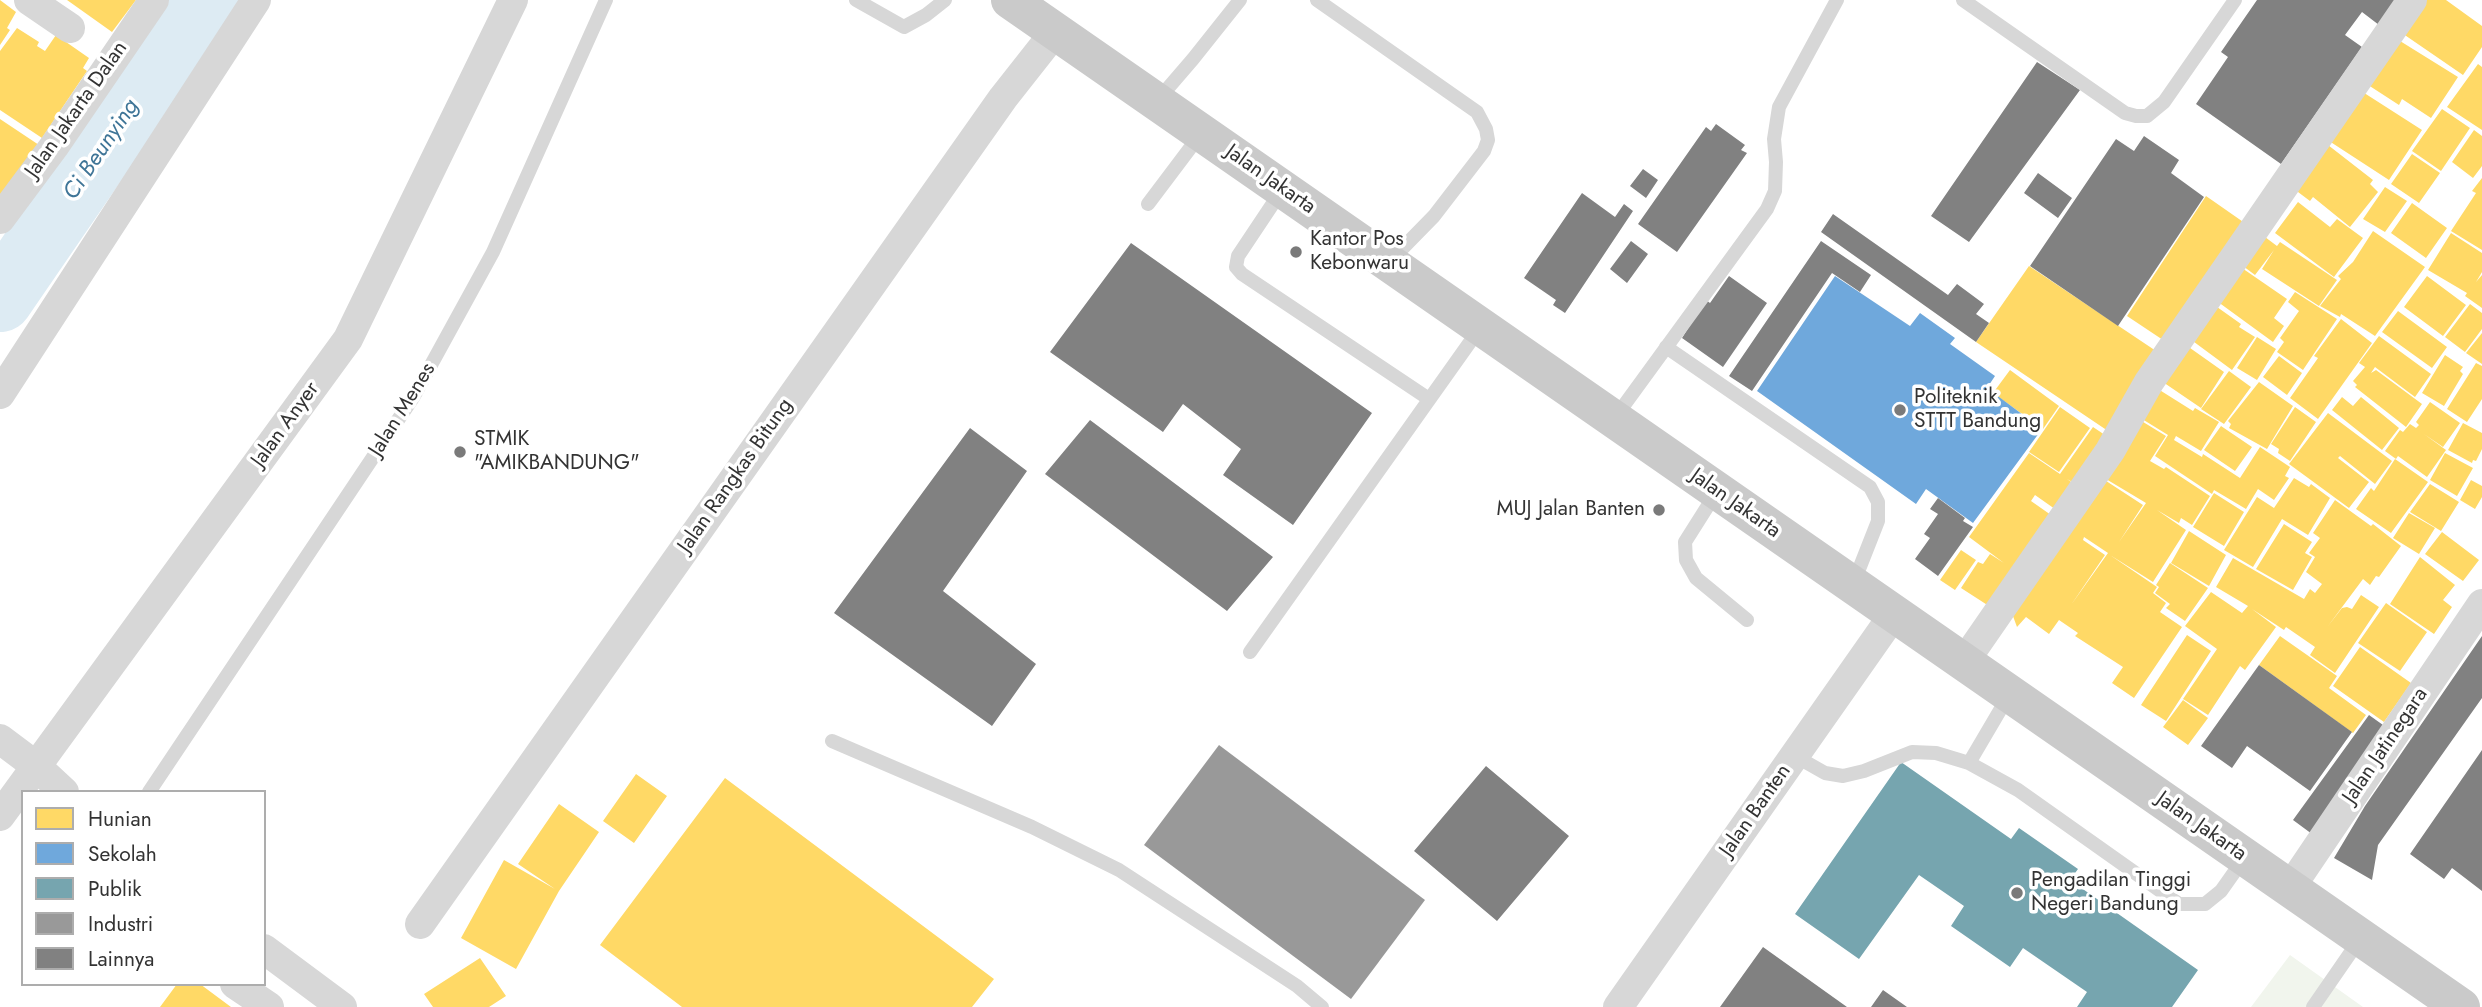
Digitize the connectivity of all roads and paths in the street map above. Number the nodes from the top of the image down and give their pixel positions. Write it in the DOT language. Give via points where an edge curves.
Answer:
graph roads {
  1 [pos="29,0"];
  2 [pos="154,0"];
  3 [pos="256,0"];
  4 [pos="513,0"];
  5 [pos="606,0"];
  6 [pos="856,0"];
  7 [pos="944,0"];
  8 [pos="1240,0"];
  9 [pos="1317,0"];
  10 [pos="1837,0"];
  11 [pos="1963,0"];
  12 [pos="2235,0"];
  13 [pos="2412,0"];
  14 [pos="1021,3"];
  15 [pos="70,28"];
  16 [pos="1055,32"];
  17 [pos="1156,102"];
  18 [pos="1202,133"];
  19 [pos="1283,189"];
  20 [pos="1148,204"];
  21 [pos="0,219"];
  22 [pos="1388,263"];
  23 [pos="1481,327"];
  24 [pos="1667,347"];
  25 [pos="0,394"];
  26 [pos="1429,399"];
  27 [pos="1614,419"];
  28 [pos="1717,492"];
  29 [pos="1853,585"];
  30 [pos="2482,604"];
  31 [pos="1894,614"];
  32 [pos="1747,621"];
  33 [pos="1250,652"];
  34 [pos="1964,662"];
  35 [pos="2010,694"];
  36 [pos="0,739"];
  37 [pos="832,741"];
  38 [pos="1795,756"];
  39 [pos="1969,763"];
  40 [pos="36,766"];
  41 [pos="62,790"];
  42 [pos="150,790"];
  43 [pos="0,816"];
  44 [pos="2245,857"];
  45 [pos="2290,888"];
  46 [pos="420,924"];
  47 [pos="2361,938"];
  48 [pos="266,950"];
  49 [pos="238,986"];
  50 [pos="268,1007"];
  51 [pos="342,1007"];
  52 [pos="1322,1007"];
  53 [pos="1618,1007"];
  54 [pos="2313,1007"];
  55 [pos="2461,1007"];
  1 -- 15 [label="street"];
  2 -- 21 [label="street, Jalan Jakarta Dalan"];
  3 -- 25 [label="street"];
  4 -- 40 [label="street, Jalan Anyer" via="348,339"];
  5 -- 42 [label="lane, Jalan Menes" via="493,252 414,397"];
  6 -- 7 [label="lane" via="904,27"];
  8 -- 17 [label="lane"];
  9 -- 22 [label="lane" via="1477,111 1486,129 1484,150 1434,216"];
  10 -- 24 [label="lane" via="1779,107 1775,191 1767,209"];
  11 -- 12 [label="lane" via="2125,113 2147,116 2164,102"];
  13 -- 34 [label="street" via="2165,358 2110,451"];
  14 -- 16 [label="main road, Jalan Jakarta"];
  16 -- 17 [label="main road, Jalan Jakarta"];
  16 -- 46 [label="street, Jalan Rangkas Bitung" via="1003,98"];
  17 -- 18 [label="main road, Jalan Jakarta"];
  18 -- 19 [label="main road, Jalan Jakarta"];
  18 -- 20 [label="lane"];
  19 -- 22 [label="main road, Jalan Jakarta"];
  19 -- 26 [label="lane" via="1238,256 1236,267"];
  22 -- 23 [label="main road, Jalan Jakarta"];
  23 -- 26 [label="lane"];
  23 -- 27 [label="main road, Jalan Jakarta"];
  24 -- 27 [label="lane"];
  24 -- 29 [label="lane" via="1870,487 1878,502 1878,521"];
  26 -- 33 [label="lane"];
  27 -- 28 [label="main road, Jalan Jakarta"];
  28 -- 29 [label="main road, Jalan Jakarta"];
  28 -- 32 [label="lane" via="1685,542 1686,560 1696,578"];
  29 -- 31 [label="main road, Jalan Jakarta"];
  30 -- 45 [label="street, Jalan Jatinegara"];
  31 -- 34 [label="main road, Jalan Jakarta"];
  31 -- 38 [label="street, Jalan Banten"];
  34 -- 35 [label="main road, Jalan Jakarta"];
  35 -- 39 [label="lane"];
  35 -- 44 [label="main road, Jalan Jakarta"];
  36 -- 40 [label="street"];
  37 -- 52 [label="lane" via="1032,827 1119,870"];
  38 -- 39 [label="lane" via="1825,774 1843,776 1912,752 1936,753"];
  38 -- 53 [label="street, Jalan Banten"];
  39 -- 44 [label="lane" via="2018,790 2179,904 2205,904 2221,891"];
  40 -- 41 [label="street"];
  40 -- 43 [label="street, Jalan Anyer"];
  44 -- 45 [label="main road, Jalan Jakarta"];
  45 -- 47 [label="main road, Jalan Jakarta"];
  47 -- 54 [label="lane"];
  47 -- 55 [label="main road, Jalan Jakarta"];
  48 -- 51 [label="street"];
  49 -- 50 [label="street"];
}
